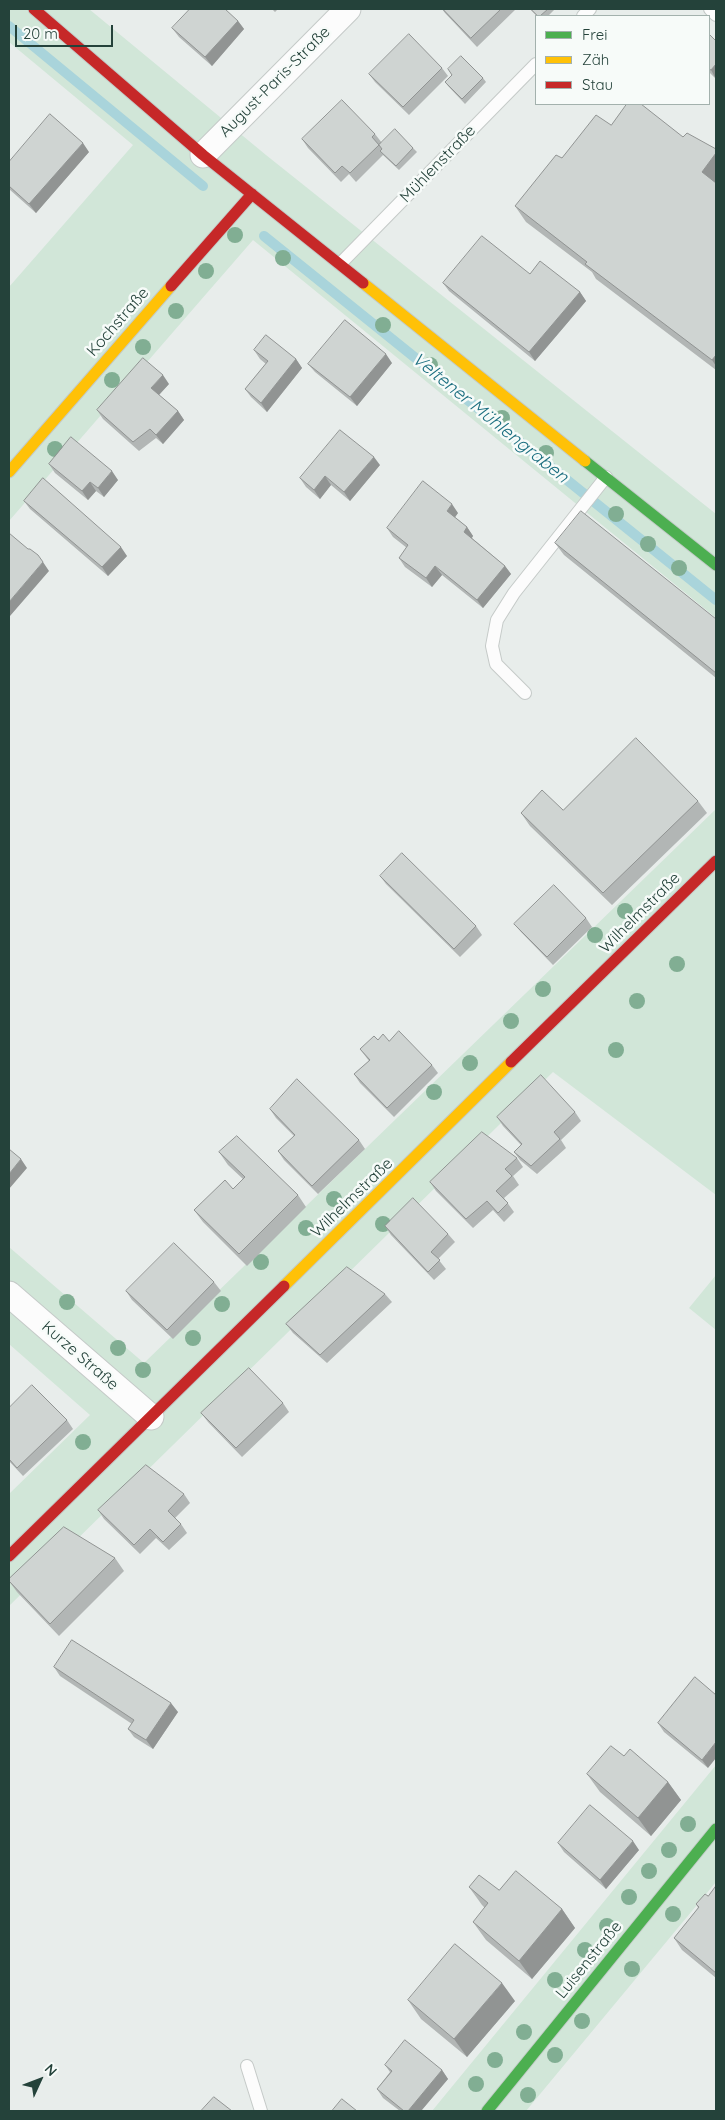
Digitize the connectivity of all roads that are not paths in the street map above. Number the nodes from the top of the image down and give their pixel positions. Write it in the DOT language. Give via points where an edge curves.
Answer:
graph roads {
  1 [pos="34,9"];
  2 [pos="348,9"];
  3 [pos="710,9"];
  4 [pos="716,16"];
  5 [pos="535,65"];
  6 [pos="203,155"];
  7 [pos="252,194"];
  8 [pos="340,264"];
  9 [pos="9,472"];
  10 [pos="606,477"];
  11 [pos="716,565"];
  12 [pos="525,693"];
  13 [pos="716,861"];
  14 [pos="9,1294"];
  15 [pos="151,1417"];
  16 [pos="9,1556"];
  17 [pos="716,1829"];
  18 [pos="247,2066"];
  19 [pos="261,2111"];
  20 [pos="487,2111"];
  1 -- 6 [label="street"];
  2 -- 6 [label="street, August-Paris-Straße"];
  3 -- 4 [label="lane"];
  5 -- 8 [label="lane, Mühlenstraße"];
  6 -- 7 [label="street"];
  7 -- 8 [label="street"];
  7 -- 9 [label="street, Kochstraße"];
  8 -- 10 [label="street"];
  10 -- 11 [label="street"];
  10 -- 12 [label="lane" via="514,593 497,620 492,646 496,664"];
  13 -- 15 [label="street, Wilhelmstraße"];
  14 -- 15 [label="street, Kurze Straße"];
  15 -- 16 [label="street, Wilhelmstraße"];
  17 -- 20 [label="street, Luisenstraße"];
  18 -- 19 [label="lane"];
}
